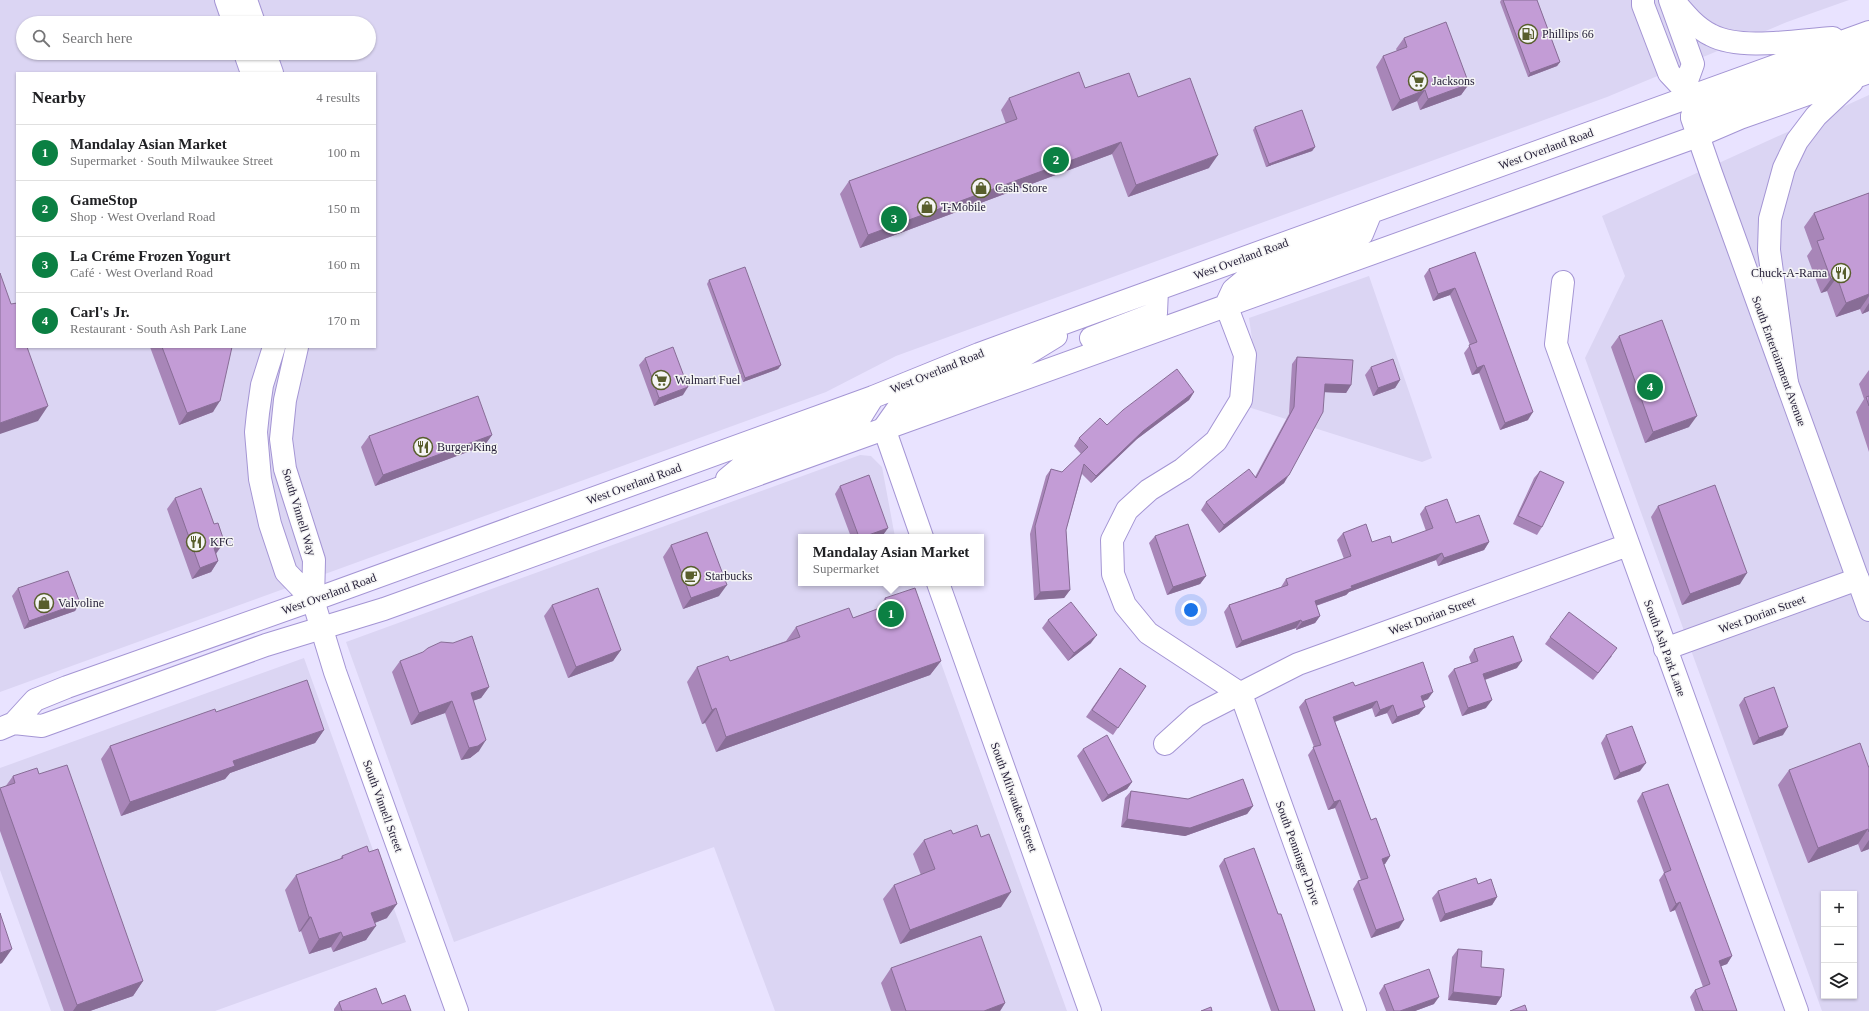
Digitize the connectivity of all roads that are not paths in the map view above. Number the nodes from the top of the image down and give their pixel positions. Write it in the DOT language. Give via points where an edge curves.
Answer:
graph roads {
  1 [pos="226,0"];
  2 [pos="246,0"];
  3 [pos="1643,0"];
  4 [pos="1671,0"];
  5 [pos="232,16"];
  6 [pos="252,16"];
  7 [pos="1865,41"];
  8 [pos="247,60"];
  9 [pos="267,60"];
  10 [pos="252,72"];
  11 [pos="272,72"];
  12 [pos="1864,74"];
  13 [pos="1690,110"];
  14 [pos="1371,212"];
  15 [pos="1563,282"];
  16 [pos="1157,290"];
  17 [pos="1226,305"];
  18 [pos="1100,310"];
  19 [pos="274,348"];
  20 [pos="297,348"];
  21 [pos="1019,381"];
  22 [pos="1787,383"];
  23 [pos="873,397"];
  24 [pos="884,428"];
  25 [pos="715,490"];
  26 [pos="921,534"];
  27 [pos="1628,545"];
  28 [pos="1858,579"];
  29 [pos="939,586"];
  30 [pos="313,600"];
  31 [pos="1869,610"];
  32 [pos="321,627"];
  33 [pos="1665,649"];
  34 [pos="1241,694"];
  35 [pos="7,726"];
  36 [pos="1165,744"];
  37 [pos="457,1011"];
  38 [pos="1090,1011"];
  39 [pos="1355,1011"];
  40 [pos="1797,1011"];
  1 -- 5 [label="main road"];
  2 -- 6 [label="main road"];
  3 -- 13 [label="main road, South Entertainment Avenue" via="1669,73"];
  4 -- 7 [label="main road" via="1692,22 1711,36 1740,44"];
  4 -- 13 [label="main road" via="1693,64"];
  7 -- 13 [label="main road, West Overland Road"];
  8 -- 10 [label="main road"];
  9 -- 11 [label="main road"];
  12 -- 13 [label="main road, West Overland Road" via="1740,118"];
  12 -- 22 [label="main road" via="1816,116 1797,141 1777,190 1770,219 1768,250"];
  13 -- 14 [label="main road, West Overland Road"];
  13 -- 17 [label="main road, West Overland Road"];
  13 -- 22 [label="main road, South Entertainment Avenue"];
  14 -- 16 [label="main road, West Overland Road"];
  14 -- 17 [label="main road" via="1362,234 1355,240 1245,280 1233,290"];
  15 -- 27 [label="main road, South Ash Park Lane" via="1556,344"];
  16 -- 18 [label="main road, West Overland Road"];
  16 -- 21 [label="main road" via="1156,313 1082,342"];
  17 -- 21 [label="main road, West Overland Road"];
  17 -- 34 [label="main road" via="1245,355 1241,400 1216,441 1183,469 1148,490 1127,510 1112,540 1113,574 1125,605 1148,633"];
  18 -- 23 [label="main road, West Overland Road" via="979,354"];
  18 -- 24 [label="main road" via="1012,363 901,404"];
  19 -- 30 [label="main road" via="262,384 256,432 260,479 270,524 286,572"];
  20 -- 30 [label="main road, South Vinnell Way" via="285,400 281,439 285,469 314,560"];
  21 -- 24 [label="main road, West Overland Road"];
  22 -- 28 [label="main road, South Entertainment Avenue"];
  23 -- 25 [label="main road" via="858,421 751,459"];
  23 -- 30 [label="main road, West Overland Road"];
  24 -- 25 [label="main road, West Overland Road"];
  24 -- 26 [label="main road"];
  25 -- 32 [label="main road, West Overland Road" via="384,609"];
  27 -- 33 [label="main road, South Ash Park Lane"];
  27 -- 34 [label="main road, West Dorian Street" via="1298,664"];
  28 -- 31 [label="main road, South Entertainment Avenue"];
  28 -- 33 [label="main road, West Dorian Street"];
  29 -- 38 [label="main road, South Milwaukee Street"];
  30 -- 32 [label="main road, South Vinnell Street"];
  30 -- 35 [label="main road, West Overland Road" via="35,700"];
  32 -- 35 [label="main road, West Overland Road" via="42,726"];
  32 -- 37 [label="main road, South Vinnell Street" via="380,800"];
  33 -- 40 [label="main road, South Ash Park Lane"];
  34 -- 36 [label="main road" via="1196,716"];
  34 -- 39 [label="main road, South Penninger Drive"];
}
